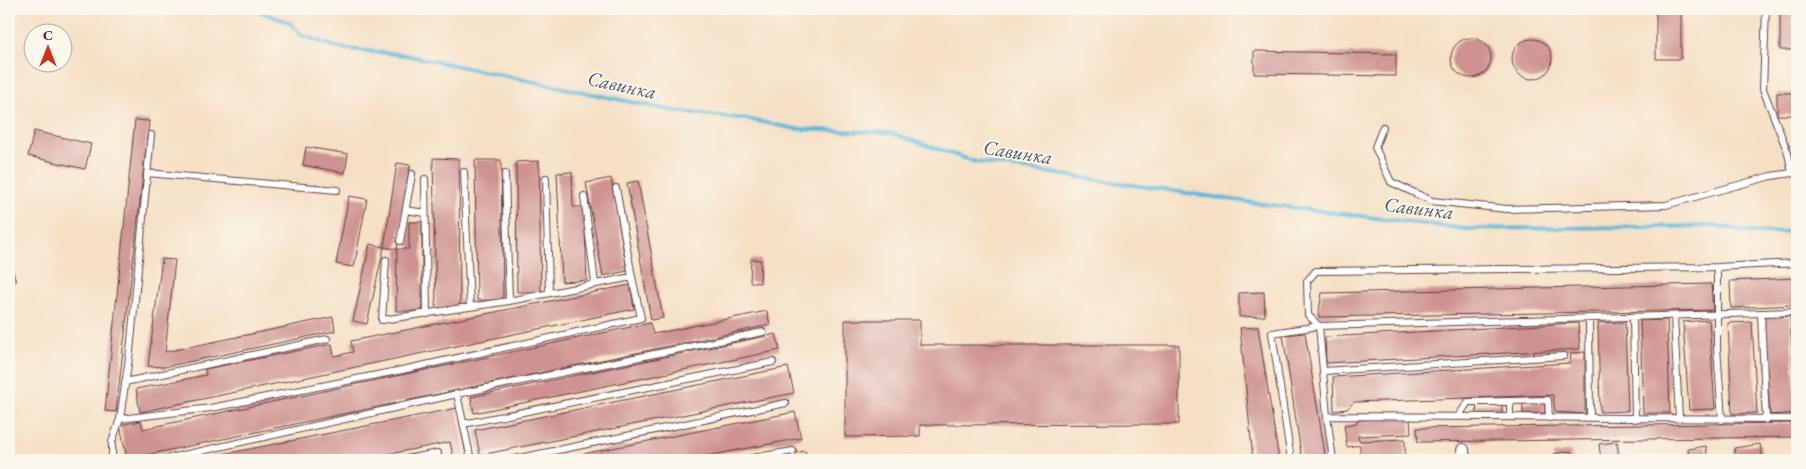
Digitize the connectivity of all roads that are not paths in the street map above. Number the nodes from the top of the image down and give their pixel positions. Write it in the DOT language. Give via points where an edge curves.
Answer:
graph roads {
  1 [pos="1766,9"];
  2 [pos="1383,127"];
  3 [pos="151,135"];
  4 [pos="464,172"];
  5 [pos="147,173"];
  6 [pos="412,174"];
  7 [pos="504,174"];
  8 [pos="1795,174"];
  9 [pos="546,178"];
  10 [pos="424,179"];
  11 [pos="616,188"];
  12 [pos="337,190"];
  13 [pos="584,196"];
  14 [pos="406,210"];
  15 [pos="425,213"];
  16 [pos="400,241"];
  17 [pos="386,260"];
  18 [pos="1797,263"];
  19 [pos="1717,267"];
  20 [pos="632,277"];
  21 [pos="595,283"];
  22 [pos="549,292"];
  23 [pos="509,301"];
  24 [pos="470,308"];
  25 [pos="1797,312"];
  26 [pos="427,314"];
  27 [pos="1760,314"];
  28 [pos="1718,315"];
  29 [pos="1674,317"];
  30 [pos="1632,318"];
  31 [pos="1589,320"];
  32 [pos="1319,326"];
  33 [pos="763,332"];
  34 [pos="327,339"];
  35 [pos="1564,356"];
  36 [pos="773,362"];
  37 [pos="1323,371"];
  38 [pos="125,382"];
  39 [pos="457,394"];
  40 [pos="1510,401"];
  41 [pos="786,404"];
  42 [pos="1327,416"];
  43 [pos="1458,417"];
  44 [pos="1510,418"];
  45 [pos="1549,418"];
  46 [pos="1590,418"];
  47 [pos="120,419"];
  48 [pos="1634,419"];
  49 [pos="1679,419"];
  50 [pos="1797,419"];
  51 [pos="1722,420"];
  52 [pos="1766,420"];
  53 [pos="463,424"];
  54 [pos="793,451"];
  55 [pos="438,453"];
  56 [pos="112,460"];
  57 [pos="161,460"];
  58 [pos="401,460"];
  59 [pos="471,460"];
  60 [pos="510,460"];
  61 [pos="741,460"];
  62 [pos="1291,460"];
  63 [pos="1333,460"];
  1 -- 8 [label="lane" via="1763,89"];
  2 -- 8 [label="lane" via="1375,147 1391,182 1432,201 1507,209 1666,206 1771,176"];
  3 -- 5 [label="lane"];
  4 -- 24 [label="lane"];
  5 -- 12 [label="lane"];
  5 -- 38 [label="lane"];
  6 -- 14 [label="lane"];
  7 -- 23 [label="lane"];
  9 -- 22 [label="lane"];
  10 -- 15 [label="lane"];
  11 -- 20 [label="lane"];
  13 -- 21 [label="lane"];
  14 -- 15 [label="lane"];
  14 -- 16 [label="lane"];
  15 -- 26 [label="lane"];
  17 -- 26 [label="lane" via="382,320"];
  18 -- 19 [label="lane"];
  19 -- 28 [label="lane"];
  19 -- 32 [label="lane" via="1316,271 1308,281 1308,315"];
  20 -- 21 [label="lane"];
  20 -- 47 [label="lane" via="641,318 211,408"];
  21 -- 22 [label="lane"];
  22 -- 23 [label="lane"];
  23 -- 24 [label="lane"];
  24 -- 26 [label="lane"];
  25 -- 27 [label="lane"];
  27 -- 28 [label="lane"];
  27 -- 52 [label="lane"];
  28 -- 29 [label="lane"];
  28 -- 51 [label="lane"];
  29 -- 30 [label="lane"];
  29 -- 49 [label="lane"];
  30 -- 31 [label="lane"];
  30 -- 48 [label="lane"];
  31 -- 32 [label="lane"];
  31 -- 46 [label="lane"];
  32 -- 37 [label="lane"];
  32 -- 62 [label="lane" via="1272,333"];
  33 -- 39 [label="lane"];
  34 -- 38 [label="lane"];
  35 -- 37 [label="lane"];
  36 -- 53 [label="lane"];
  37 -- 42 [label="lane"];
  38 -- 47 [label="lane"];
  39 -- 53 [label="lane"];
  39 -- 57 [label="lane"];
  40 -- 43 [label="lane" via="1468,402"];
  40 -- 44 [label="lane"];
  40 -- 45 [label="lane" via="1548,400"];
  41 -- 60 [label="lane"];
  42 -- 43 [label="lane"];
  42 -- 63 [label="lane"];
  43 -- 44 [label="lane"];
  44 -- 45 [label="lane"];
  45 -- 46 [label="lane"];
  46 -- 48 [label="lane"];
  47 -- 56 [label="lane" via="112,442"];
  48 -- 49 [label="lane"];
  49 -- 51 [label="lane"];
  50 -- 52 [label="lane"];
  51 -- 52 [label="lane"];
  53 -- 59 [label="lane"];
  54 -- 61 [label="lane"];
  55 -- 58 [label="lane"];
}
